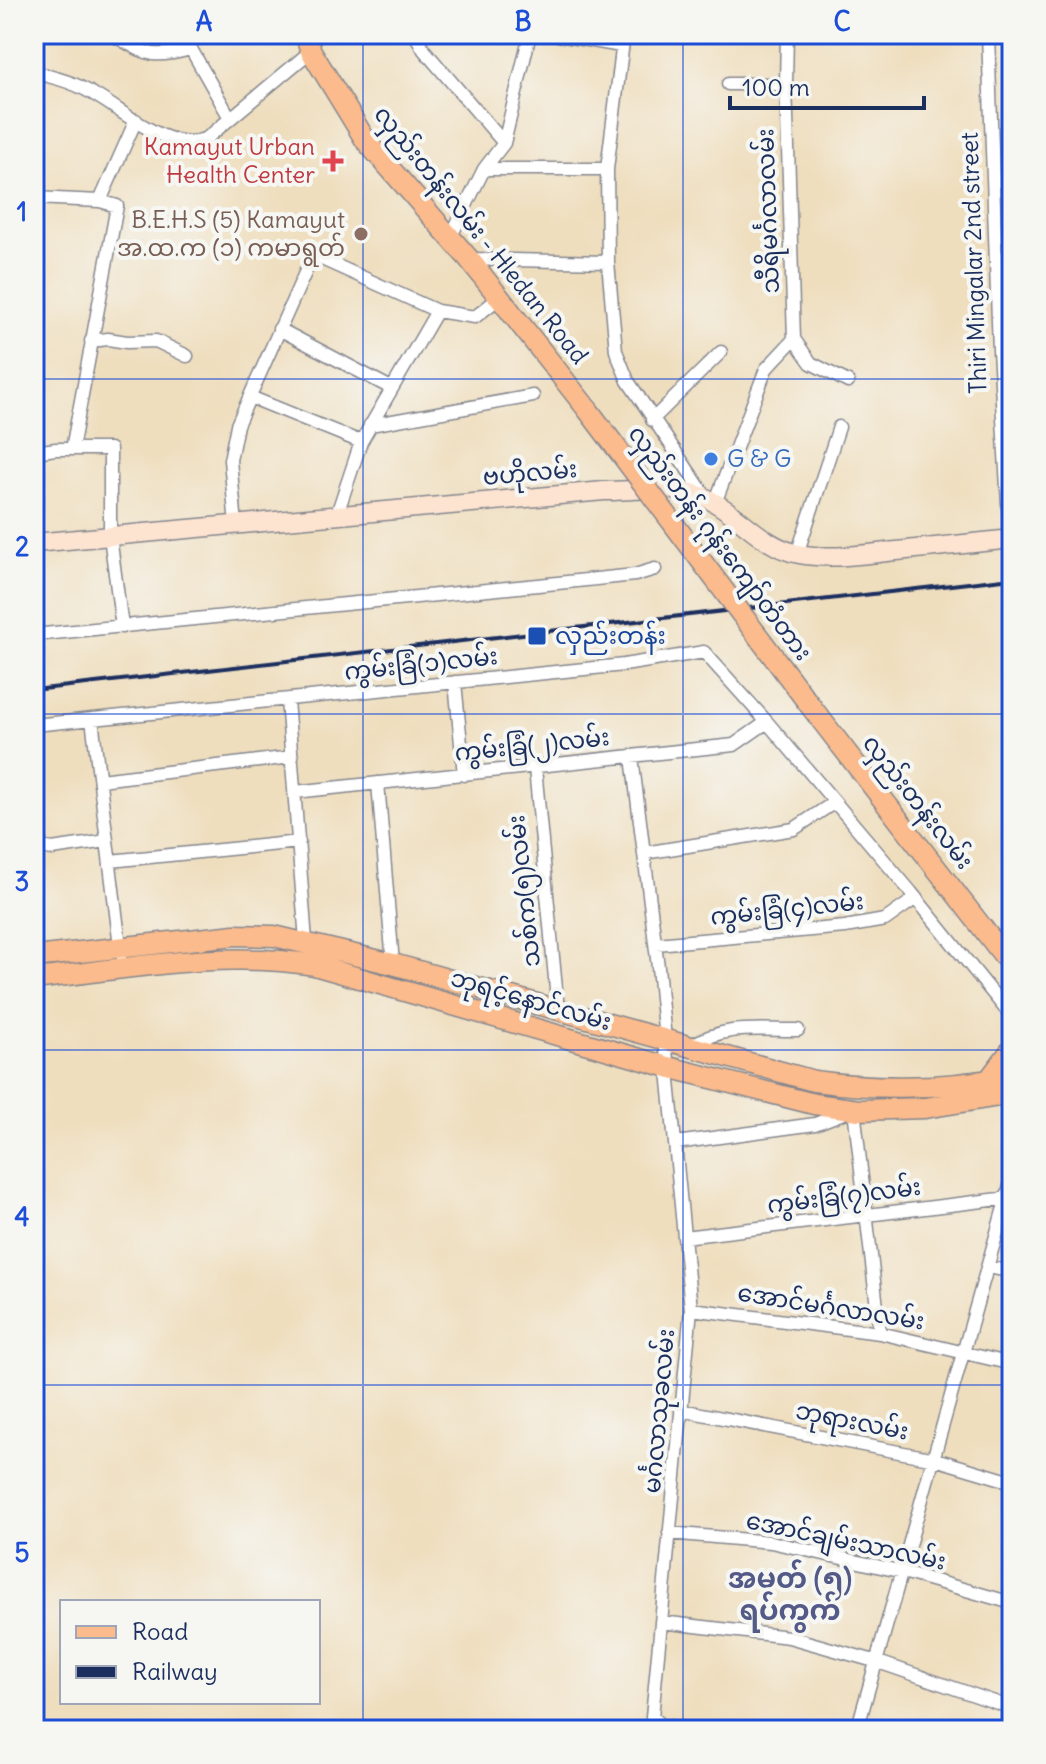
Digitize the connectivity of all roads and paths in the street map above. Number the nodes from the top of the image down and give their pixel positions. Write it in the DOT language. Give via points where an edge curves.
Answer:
graph roads {
  1 [pos="111,34"];
  2 [pos="188,34"];
  3 [pos="415,34"];
  4 [pos="530,34"];
  5 [pos="553,34"];
  6 [pos="787,34"];
  7 [pos="988,34"];
  8 [pos="622,40"];
  9 [pos="308,42"];
  10 [pos="191,49"];
  11 [pos="34,72"];
  12 [pos="728,84"];
  13 [pos="786,84"];
  14 [pos="230,118"];
  15 [pos="136,120"];
  16 [pos="504,143"];
  17 [pos="484,169"];
  18 [pos="607,169"];
  19 [pos="34,198"];
  20 [pos="100,201"];
  21 [pos="450,238"];
  22 [pos="469,259"];
  23 [pos="608,262"];
  24 [pos="499,298"];
  25 [pos="437,311"];
  26 [pos="279,329"];
  27 [pos="794,339"];
  28 [pos="91,341"];
  29 [pos="721,352"];
  30 [pos="187,356"];
  31 [pos="848,382"];
  32 [pos="391,388"];
  33 [pos="533,396"];
  34 [pos="250,397"];
  35 [pos="588,410"];
  36 [pos="652,420"];
  37 [pos="370,425"];
  38 [pos="839,427"];
  39 [pos="361,442"];
  40 [pos="72,449"];
  41 [pos="34,452"];
  42 [pos="710,500"];
  43 [pos="337,514"];
  44 [pos="236,525"];
  45 [pos="110,536"];
  46 [pos="1011,539"];
  47 [pos="34,543"];
  48 [pos="797,554"];
  49 [pos="655,569"];
  50 [pos="122,627"];
  51 [pos="34,635"];
  52 [pos="455,682"];
  53 [pos="287,700"];
  54 [pos="812,708"];
  55 [pos="92,719"];
  56 [pos="767,722"];
  57 [pos="34,725"];
  58 [pos="292,757"];
  59 [pos="632,757"];
  60 [pos="535,768"];
  61 [pos="464,775"];
  62 [pos="100,780"];
  63 [pos="378,783"];
  64 [pos="295,792"];
  65 [pos="835,802"];
  66 [pos="34,828"];
  67 [pos="107,841"];
  68 [pos="299,842"];
  69 [pos="644,853"];
  70 [pos="110,861"];
  71 [pos="916,898"];
  72 [pos="306,941"];
  73 [pos="656,944"];
  74 [pos="120,947"];
  75 [pos="34,957"];
  76 [pos="388,963"];
  77 [pos="1012,966"];
  78 [pos="123,970"];
  79 [pos="34,979"];
  80 [pos="377,984"];
  81 [pos="479,988"];
  82 [pos="473,1011"];
  83 [pos="565,1012"];
  84 [pos="1012,1017"];
  85 [pos="798,1030"];
  86 [pos="564,1037"];
  87 [pos="664,1040"];
  88 [pos="689,1047"];
  89 [pos="1012,1049"];
  90 [pos="668,1067"];
  91 [pos="1012,1076"];
  92 [pos="988,1081"];
  93 [pos="1012,1094"];
  94 [pos="854,1109"];
  95 [pos="676,1143"];
  96 [pos="1012,1180"];
  97 [pos="1008,1198"];
  98 [pos="868,1215"];
  99 [pos="684,1237"];
  100 [pos="988,1267"];
  101 [pos="1012,1272"];
  102 [pos="691,1309"];
  103 [pos="880,1333"];
  104 [pos="964,1352"];
  105 [pos="1012,1364"];
  106 [pos="681,1410"];
  107 [pos="935,1459"];
  108 [pos="1012,1482"];
  109 [pos="669,1533"];
  110 [pos="903,1572"];
  111 [pos="1012,1603"];
  112 [pos="661,1622"];
  113 [pos="878,1662"];
  114 [pos="1012,1708"];
  115 [pos="692,1730"];
  116 [pos="857,1730"];
  1 -- 10 [label="street" via="150,55"];
  2 -- 10 [label="street"];
  3 -- 16 [label="street"];
  4 -- 16 [label="street"];
  5 -- 8 [label="street"];
  6 -- 13 [label="street, သီရိမင်္ဂလာလမ်း"];
  7 -- 46 [label="street, Thiri Mingalar 2nd street"];
  8 -- 18 [label="street"];
  9 -- 14 [label="street"];
  9 -- 21 [label="main road, လှည်းတန်းလမ်း - Hledan Road" via="366,141"];
  10 -- 14 [label="street"];
  11 -- 15 [label="street" via="82,87"];
  12 -- 13 [label="street"];
  13 -- 27 [label="street, သီရိမင်္ဂလာလမ်း"];
  14 -- 15 [label="street" via="191,144 167,139"];
  15 -- 20 [label="street"];
  16 -- 17 [label="street"];
  17 -- 18 [label="street"];
  17 -- 21 [label="street"];
  18 -- 23 [label="street"];
  19 -- 20 [label="street"];
  20 -- 28 [label="street" via="117,206"];
  21 -- 22 [label="main road, လှည်းတန်းလမ်း - Hledan Road"];
  22 -- 23 [label="street"];
  22 -- 24 [label="main road, လှည်းတန်းလမ်း - Hledan Road"];
  23 -- 36 [label="street" via="616,351"];
  24 -- 25 [label="street" via="475,317"];
  24 -- 35 [label="main road, လှည်းတန်းလမ်း - Hledan Road"];
  25 -- 26 [label="street" via="315,254"];
  25 -- 32 [label="street"];
  26 -- 32 [label="street"];
  26 -- 34 [label="street"];
  27 -- 31 [label="street" via="811,363"];
  27 -- 42 [label="street" via="766,369"];
  28 -- 30 [label="street" via="156,341"];
  28 -- 40 [label="street"];
  29 -- 36 [label="street"];
  32 -- 37 [label="street"];
  33 -- 37 [label="street"];
  34 -- 39 [label="street"];
  34 -- 44 [label="street" via="230,460"];
  35 -- 54 [label="main road, လှည်းတန်း ဂုန်းကျော်တံတား, bridge"];
  36 -- 42 [label="street"];
  37 -- 39 [label="street"];
  38 -- 48 [label="street"];
  39 -- 43 [label="street"];
  40 -- 41 [label="street"];
  40 -- 45 [label="street" via="110,449"];
  42 -- 43 [label="main road, ဗဟိုလမ်း" via="688,491 604,491"];
  42 -- 48 [label="main road, ဗဟိုလမ်း" via="755,534"];
  43 -- 44 [label="main road, ဗဟိုလမ်း"];
  44 -- 45 [label="main road, ဗဟိုလမ်း"];
  45 -- 47 [label="main road, ဗဟိုလမ်း"];
  45 -- 50 [label="street"];
  46 -- 48 [label="main road, ဗဟိုလမ်း" via="844,556"];
  49 -- 50 [label="street"];
  50 -- 51 [label="street"];
  52 -- 53 [label="street, ကွမ်းခြံ(၁)လမ်း"];
  52 -- 56 [label="street, ကွမ်းခြံ(၁)လမ်း" via="704,652"];
  52 -- 61 [label="street"];
  53 -- 55 [label="street, ကွမ်းခြံ(၁)လမ်း"];
  53 -- 58 [label="street"];
  54 -- 77 [label="main road, လှည်းတန်းလမ်း"];
  55 -- 57 [label="street, ကွမ်းခြံ(၁)လမ်း"];
  55 -- 62 [label="street"];
  56 -- 59 [label="street, ကွမ်းခြံ(၂)လမ်း" via="734,745"];
  56 -- 65 [label="street, ကွမ်းခြံ(၄)လမ်း"];
  58 -- 62 [label="street"];
  58 -- 64 [label="street"];
  59 -- 60 [label="street, ကွမ်းခြံ(၂)လမ်း"];
  59 -- 69 [label="street, မင်္ဂလာသုခလမ်း"];
  60 -- 61 [label="street, ကွမ်းခြံ(၂)လမ်း"];
  60 -- 83 [label="street, သစ်က(၅)လမ်း"];
  61 -- 63 [label="street, ကွမ်းခြံ(၂)လမ်း"];
  62 -- 67 [label="street"];
  63 -- 64 [label="street, ကွမ်းခြံ(၂)လမ်း"];
  63 -- 76 [label="street"];
  64 -- 68 [label="street"];
  65 -- 69 [label="street" via="794,829"];
  65 -- 71 [label="street, ကွမ်းခြံ(၄)လမ်း"];
  66 -- 67 [label="street" via="42,847 52,849"];
  67 -- 70 [label="street"];
  68 -- 70 [label="street"];
  68 -- 72 [label="street"];
  69 -- 73 [label="street, မင်္ဂလာသုခလမ်း"];
  70 -- 74 [label="street"];
  71 -- 73 [label="street, ကွမ်းခြံ(၄)လမ်း" via="885,920"];
  71 -- 84 [label="street, ကွမ်းခြံ(၄)လမ်း"];
  72 -- 74 [label="main road, ဘုရင့်နောင်လမ်း" via="235,935"];
  72 -- 76 [label="main road, ဘုရင့်နောင်လမ်း"];
  73 -- 87 [label="street, မင်္ဂလာသုခလမ်း"];
  74 -- 75 [label="main road, ဘုရင့်နောင်လမ်း"];
  74 -- 78 [label="street"];
  76 -- 80 [label="main road"];
  76 -- 81 [label="main road, ဘုရင့်နောင်လမ်း"];
  78 -- 79 [label="main road, ဘုရင့်နောင်လမ်း"];
  78 -- 80 [label="main road, ဘုရင့်နောင်လမ်း" via="273,959"];
  80 -- 82 [label="main road, ဘုရင့်နောင်လမ်း"];
  81 -- 82 [label="main road"];
  81 -- 83 [label="main road, ဘုရင့်နောင်လမ်း"];
  82 -- 86 [label="main road, ဘုရင့်နောင်လမ်း"];
  83 -- 86 [label="main road"];
  83 -- 87 [label="main road, ဘုရင့်နောင်လမ်း"];
  85 -- 88 [label="street" via="736,1029 707,1035"];
  86 -- 90 [label="main road, ဘုရင့်နောင်လမ်း"];
  87 -- 88 [label="main road, ဘုရင့်နောင်လမ်း"];
  87 -- 90 [label="street, မင်္ဂလာသုခလမ်း"];
  88 -- 92 [label="main road, ဘုရင့်နောင်လမ်း" via="814,1081 853,1086 919,1088"];
  89 -- 92 [label="main road"];
  90 -- 94 [label="main road, ဘုရင့်နောင်လမ်း"];
  90 -- 95 [label="street, မင်္ဂလာသုခလမ်း"];
  91 -- 92 [label="main road, ဘုရင့်နောင်လမ်း"];
  93 -- 94 [label="main road, ဘုရင့်နောင်လမ်း" via="925,1108"];
  94 -- 95 [label="street" via="815,1124"];
  94 -- 98 [label="street"];
  95 -- 99 [label="street, မင်္ဂလာသုခလမ်း"];
  96 -- 97 [label="street"];
  97 -- 98 [label="street, ကွမ်းခြံ(၇)လမ်း"];
  97 -- 100 [label="street"];
  98 -- 99 [label="street, ကွမ်းခြံ(၇)လမ်း"];
  98 -- 103 [label="street"];
  99 -- 102 [label="street, မင်္ဂလာသုခလမ်း"];
  100 -- 101 [label="street"];
  100 -- 104 [label="street"];
  102 -- 103 [label="street, အောင်မင်္ဂလာလမ်း"];
  102 -- 106 [label="street, မင်္ဂလာသုခလမ်း"];
  103 -- 104 [label="street, အောင်မင်္ဂလာလမ်း"];
  104 -- 105 [label="street, အောင်မင်္ဂလာလမ်း"];
  104 -- 107 [label="street"];
  106 -- 107 [label="street, ဘုရားလမ်း"];
  106 -- 109 [label="street, မင်္ဂလာသုခလမ်း"];
  107 -- 108 [label="street, ဘုရားလမ်း"];
  107 -- 110 [label="street"];
  109 -- 110 [label="street, အောင်ချမ်းသာလမ်း" via="771,1542"];
  109 -- 112 [label="street, မင်္ဂလာသုခလမ်း"];
  110 -- 111 [label="street, အောင်ချမ်းသာလမ်း"];
  110 -- 113 [label="street"];
  112 -- 113 [label="street" via="789,1637"];
  112 -- 115 [label="street, မင်္ဂလာသုခလမ်း" via="652,1717 662,1725"];
  113 -- 114 [label="street"];
  113 -- 116 [label="street"];
}
